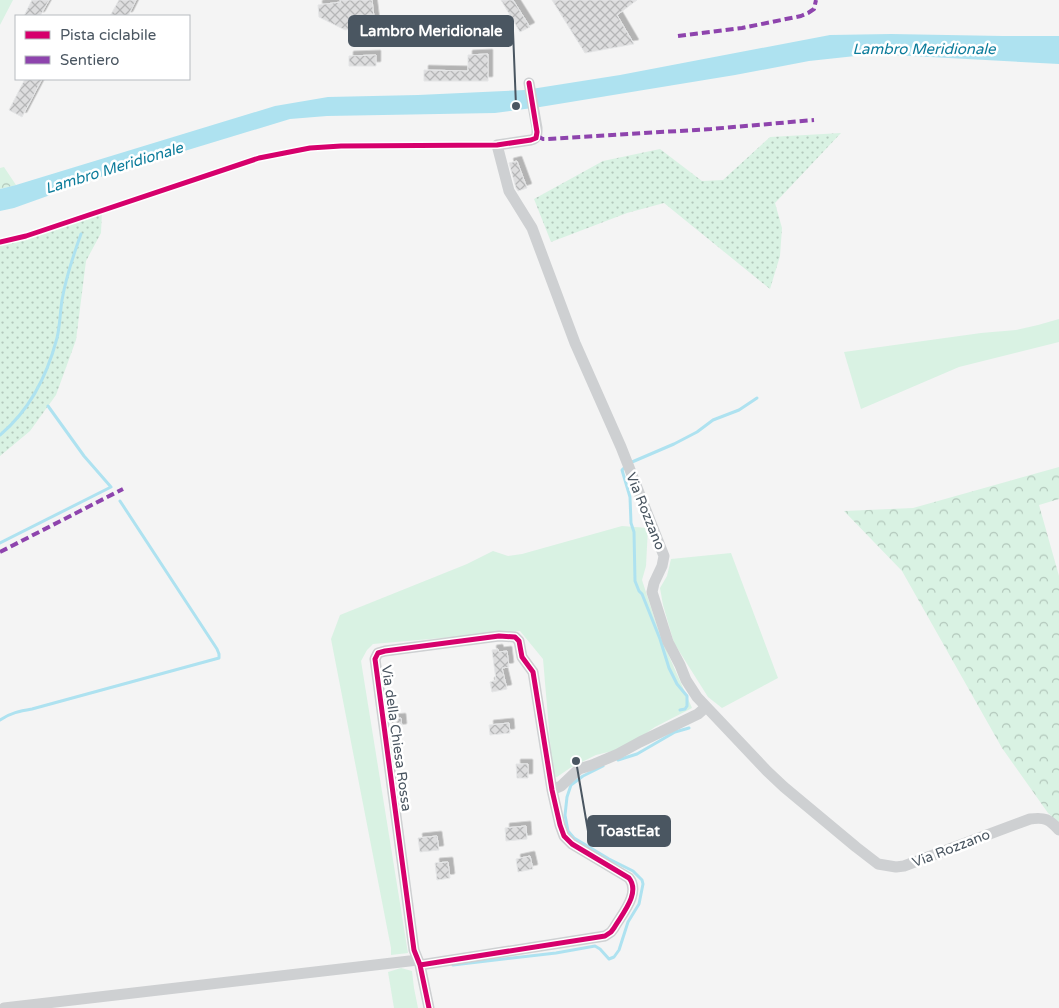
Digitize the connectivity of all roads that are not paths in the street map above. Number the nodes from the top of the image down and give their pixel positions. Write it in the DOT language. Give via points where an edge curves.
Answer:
graph roads {
  1 [pos="529,83"];
  2 [pos="706,707"];
  3 [pos="552,790"];
  4 [pos="1059,830"];
  5 [pos="419,963"];
  6 [pos="4,1008"];
  7 [pos="429,1008"];
  1 -- 2 [label="street, Via Rozzano" via="536,138 497,145 509,191 532,228 575,343 664,556 652,592 668,642 686,680"];
  2 -- 3 [label="street" via="618,754 579,769"];
  2 -- 4 [label="street, Via Rozzano" via="784,787 878,864 904,866 1030,819 1047,819"];
  3 -- 5 [label="street, Via della Chiesa Rossa" via="562,832 568,840 632,881 631,900 611,932 600,937"];
  3 -- 5 [label="street, Via della Chiesa Rossa" via="533,672 522,657 517,638 499,636 378,653 375,660 414,950"];
  5 -- 6 [label="street, Via della Chiesa Rossa"];
  5 -- 7 [label="street, Via della Chiesa Rossa"];
}
